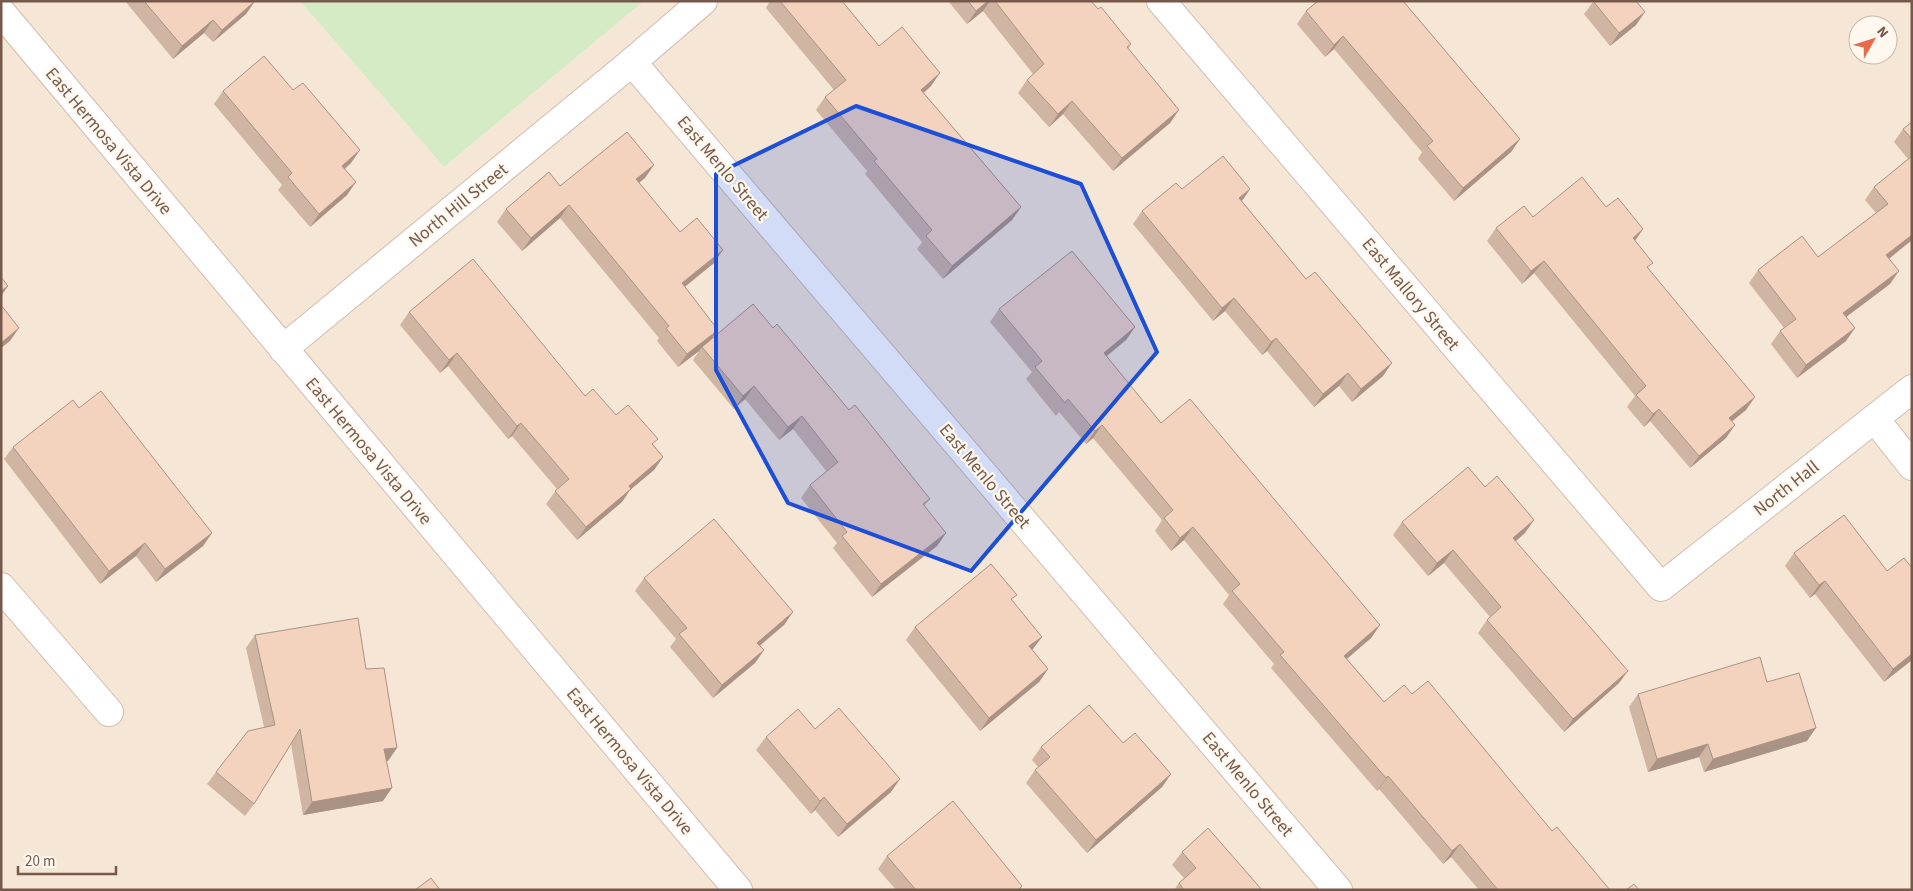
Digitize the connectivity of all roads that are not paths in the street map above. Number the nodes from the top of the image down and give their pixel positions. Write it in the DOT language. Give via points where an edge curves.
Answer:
graph roads {
  1 [pos="703,1"];
  2 [pos="1161,1"];
  3 [pos="1,12"];
  4 [pos="632,62"];
  5 [pos="283,349"];
  6 [pos="1912,389"];
  7 [pos="1875,419"];
  8 [pos="1912,466"];
  9 [pos="1,587"];
  10 [pos="1661,587"];
  11 [pos="109,712"];
  12 [pos="738,890"];
  13 [pos="1338,890"];
  1 -- 4 [label="street, North Hill Street"];
  2 -- 10 [label="street, East Mallory Street"];
  3 -- 5 [label="street, East Hermosa Vista Drive"];
  4 -- 5 [label="street, North Hill Street"];
  4 -- 13 [label="street, East Menlo Street"];
  5 -- 12 [label="street, East Hermosa Vista Drive"];
  6 -- 7 [label="street, North Hall"];
  7 -- 8 [label="street"];
  7 -- 10 [label="street, North Hall"];
  9 -- 11 [label="street"];
}
